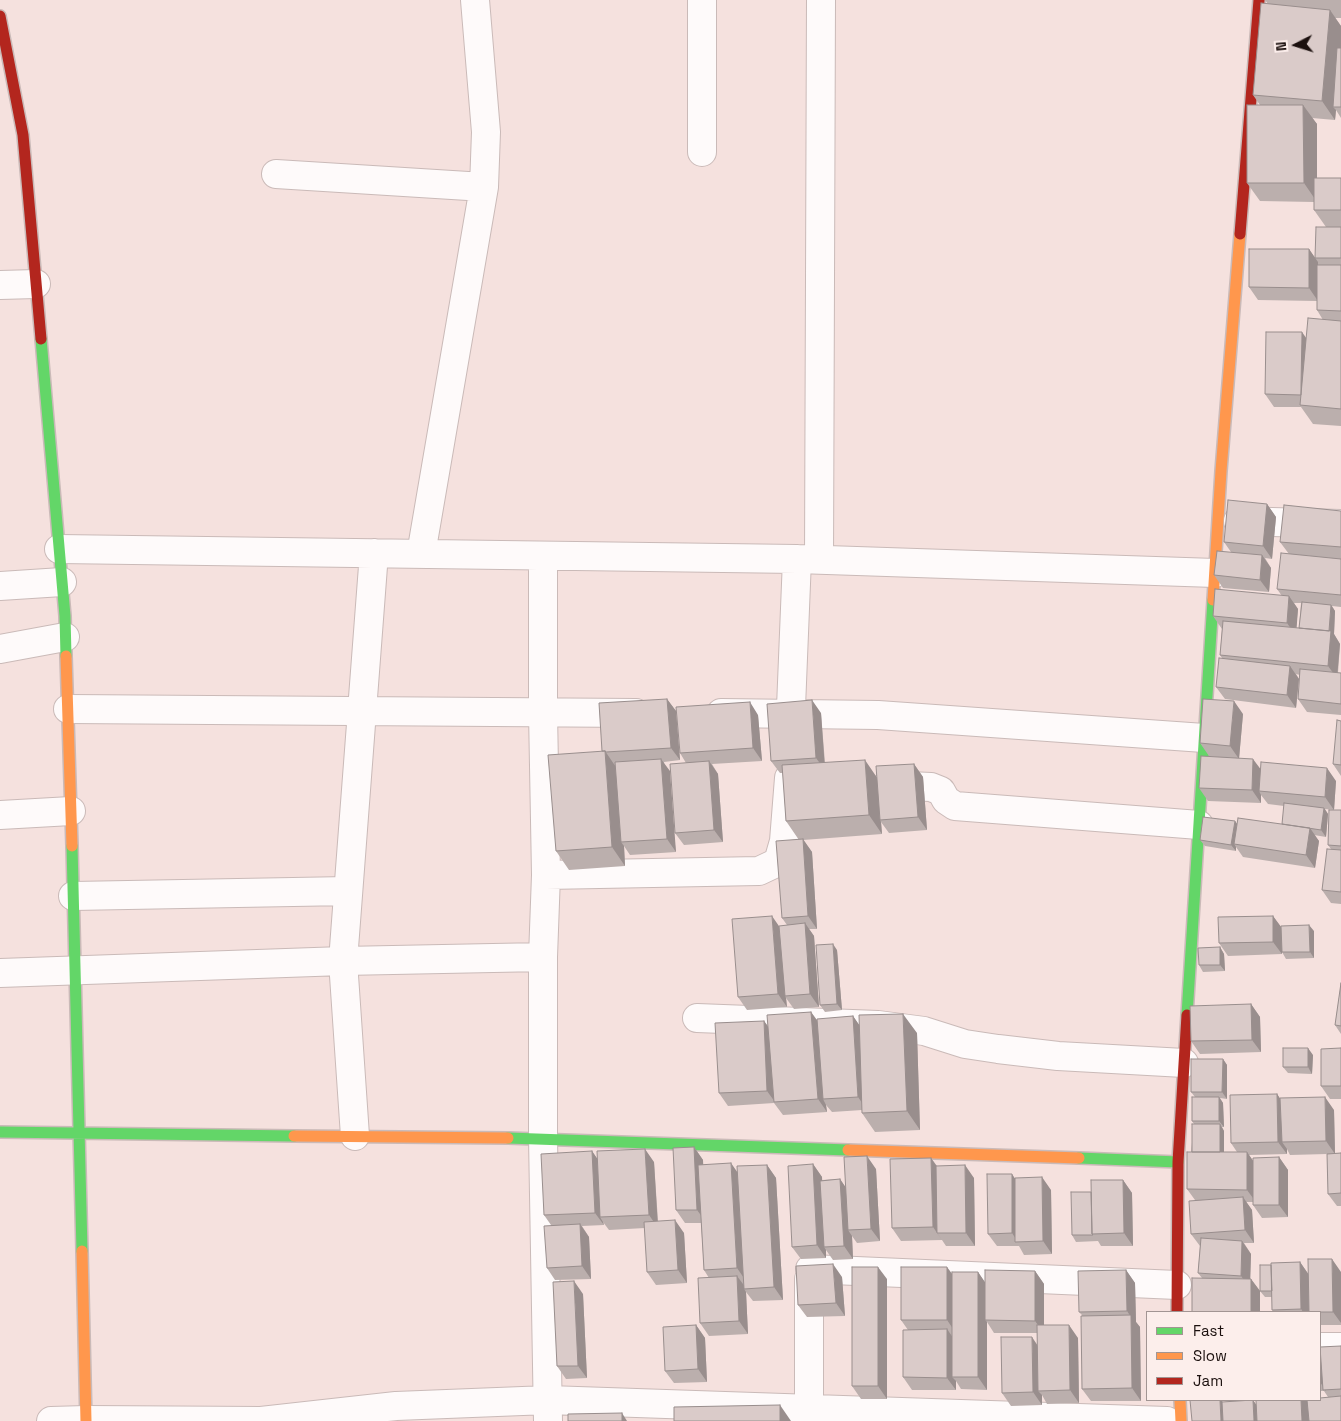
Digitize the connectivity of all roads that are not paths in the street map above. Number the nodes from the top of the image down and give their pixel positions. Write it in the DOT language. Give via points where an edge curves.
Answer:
graph roads {
  1 [pos="475,0"];
  2 [pos="702,0"];
  3 [pos="821,0"];
  4 [pos="1258,0"];
  5 [pos="0,16"];
  6 [pos="702,152"];
  7 [pos="276,174"];
  8 [pos="484,187"];
  9 [pos="36,284"];
  10 [pos="0,285"];
  11 [pos="1218,520"];
  12 [pos="1341,524"];
  13 [pos="59,549"];
  14 [pos="374,553"];
  15 [pos="421,554"];
  16 [pos="544,556"];
  17 [pos="808,559"];
  18 [pos="1215,573"];
  19 [pos="62,582"];
  20 [pos="0,586"];
  21 [pos="65,637"];
  22 [pos="0,649"];
  23 [pos="68,709"];
  24 [pos="362,711"];
  25 [pos="543,712"];
  26 [pos="662,713"];
  27 [pos="692,713"];
  28 [pos="791,714"];
  29 [pos="1204,738"];
  30 [pos="789,781"];
  31 [pos="818,782"];
  32 [pos="865,784"];
  33 [pos="71,811"];
  34 [pos="0,815"];
  35 [pos="1199,825"];
  36 [pos="778,862"];
  37 [pos="546,875"];
  38 [pos="780,890"];
  39 [pos="348,891"];
  40 [pos="74,896"];
  41 [pos="543,958"];
  42 [pos="343,961"];
  43 [pos="75,971"];
  44 [pos="0,973"];
  45 [pos="789,993"];
  46 [pos="697,1018"];
  47 [pos="792,1022"];
  48 [pos="1184,1063"];
  49 [pos="0,1132"];
  50 [pos="80,1134"];
  51 [pos="355,1136"];
  52 [pos="543,1138"];
  53 [pos="807,1148"];
  54 [pos="1178,1162"];
  55 [pos="808,1176"];
  56 [pos="809,1241"];
  57 [pos="810,1269"];
  58 [pos="1177,1285"];
  59 [pos="1177,1311"];
  60 [pos="1321,1346"];
  61 [pos="1341,1347"];
  62 [pos="1180,1401"];
  63 [pos="548,1411"];
  64 [pos="823,1413"];
  65 [pos="396,1414"];
  66 [pos="86,1420"];
  67 [pos="51,1421"];
  68 [pos="261,1421"];
  69 [pos="1167,1421"];
  70 [pos="1181,1421"];
  1 -- 8 [label="street" via="486,132"];
  2 -- 6 [label="street"];
  3 -- 17 [label="street"];
  4 -- 11 [label="street"];
  5 -- 9 [label="street" via="22,135"];
  7 -- 8 [label="street"];
  8 -- 15 [label="street"];
  9 -- 10 [label="street"];
  9 -- 13 [label="street"];
  11 -- 12 [label="street"];
  11 -- 18 [label="street"];
  13 -- 14 [label="street"];
  13 -- 19 [label="street"];
  14 -- 15 [label="street"];
  14 -- 24 [label="street"];
  15 -- 16 [label="street"];
  16 -- 17 [label="street"];
  16 -- 25 [label="street"];
  17 -- 18 [label="street"];
  17 -- 28 [label="street"];
  18 -- 29 [label="street"];
  19 -- 20 [label="street"];
  19 -- 21 [label="street"];
  21 -- 22 [label="street"];
  21 -- 23 [label="street"];
  23 -- 24 [label="street"];
  23 -- 33 [label="street"];
  24 -- 25 [label="street"];
  24 -- 39 [label="street"];
  25 -- 26 [label="street"];
  25 -- 37 [label="street"];
  27 -- 28 [label="street"];
  28 -- 29 [label="street" via="878,715"];
  28 -- 30 [label="street"];
  29 -- 35 [label="street"];
  30 -- 31 [label="street"];
  30 -- 36 [label="street" via="784,841"];
  32 -- 35 [label="street" via="931,787 941,791 955,806"];
  33 -- 34 [label="street"];
  33 -- 40 [label="street"];
  35 -- 48 [label="street"];
  36 -- 37 [label="street" via="759,871"];
  36 -- 38 [label="street"];
  37 -- 41 [label="street"];
  39 -- 40 [label="street"];
  39 -- 42 [label="street"];
  40 -- 43 [label="street"];
  41 -- 42 [label="street"];
  41 -- 52 [label="street"];
  42 -- 43 [label="street"];
  42 -- 51 [label="street"];
  43 -- 44 [label="street"];
  43 -- 50 [label="street"];
  45 -- 47 [label="street"];
  46 -- 47 [label="street"];
  47 -- 48 [label="street" via="878,1025 924,1031 965,1044 1058,1056"];
  48 -- 54 [label="street"];
  49 -- 50 [label="street"];
  50 -- 51 [label="street"];
  50 -- 66 [label="street"];
  51 -- 52 [label="street"];
  52 -- 53 [label="street"];
  52 -- 63 [label="street"];
  53 -- 54 [label="street"];
  53 -- 55 [label="street"];
  54 -- 58 [label="street"];
  56 -- 57 [label="street"];
  57 -- 58 [label="street"];
  57 -- 64 [label="street"];
  58 -- 59 [label="street"];
  60 -- 61 [label="street"];
  62 -- 70 [label="street"];
  63 -- 64 [label="street"];
  63 -- 65 [label="street"];
  64 -- 69 [label="street"];
  65 -- 68 [label="street"];
  66 -- 67 [label="street"];
  66 -- 68 [label="street"];
}
